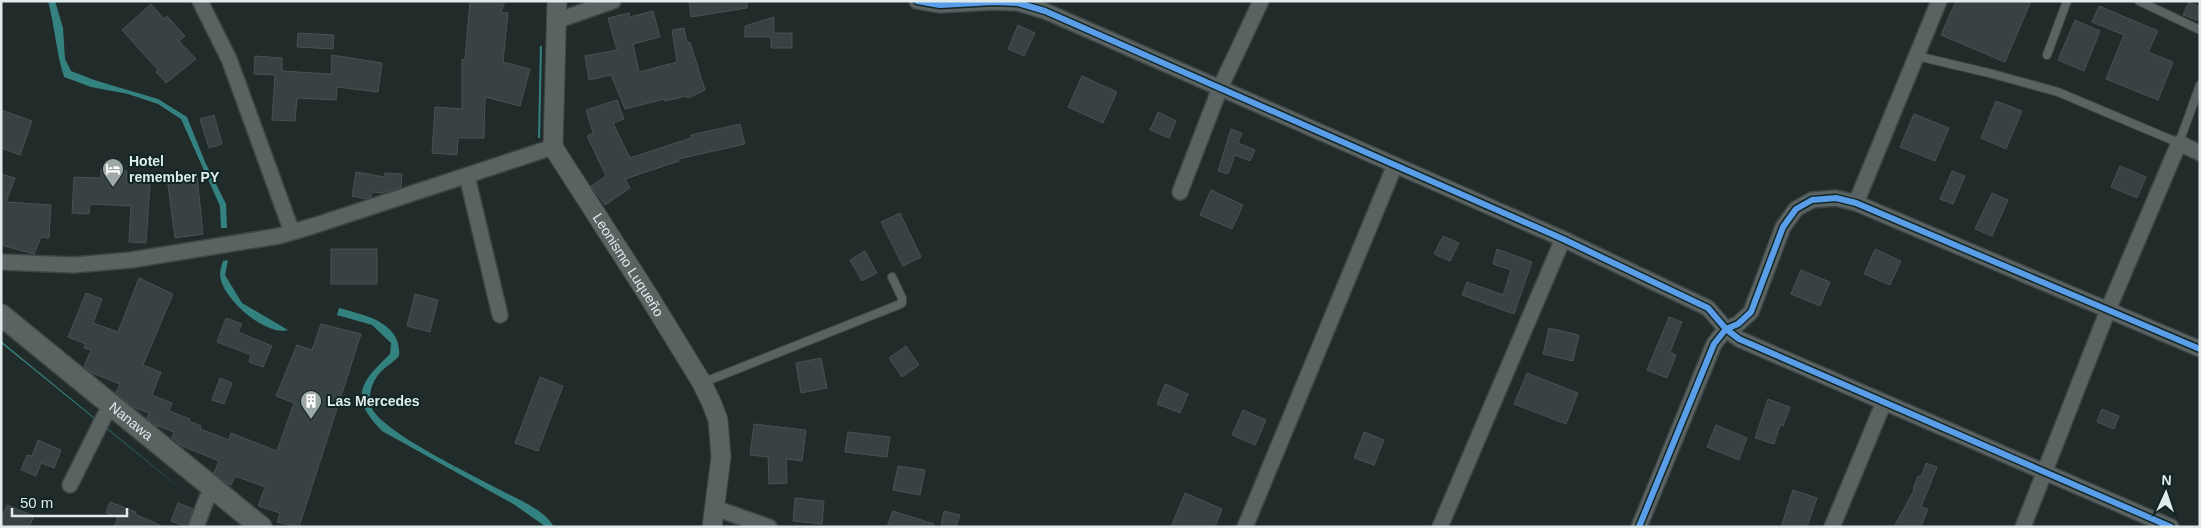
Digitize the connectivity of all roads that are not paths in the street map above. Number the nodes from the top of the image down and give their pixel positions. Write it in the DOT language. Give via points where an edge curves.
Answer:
graph roads {
  1 [pos="200,1"];
  2 [pos="557,1"];
  3 [pos="613,1"];
  4 [pos="917,1"];
  5 [pos="1261,1"];
  6 [pos="1939,1"];
  7 [pos="2067,1"];
  8 [pos="2139,1"];
  9 [pos="556,21"];
  10 [pos="2200,30"];
  11 [pos="2047,55"];
  12 [pos="1917,56"];
  13 [pos="2200,85"];
  14 [pos="1220,88"];
  15 [pos="2179,144"];
  16 [pos="553,147"];
  17 [pos="2200,153"];
  18 [pos="1395,165"];
  19 [pos="467,176"];
  20 [pos="1180,192"];
  21 [pos="1856,203"];
  22 [pos="292,232"];
  23 [pos="1563,239"];
  24 [pos="1,262"];
  25 [pos="892,277"];
  26 [pos="2108,310"];
  27 [pos="1,315"];
  28 [pos="500,315"];
  29 [pos="1726,329"];
  30 [pos="1,331"];
  31 [pos="2200,349"];
  32 [pos="702,383"];
  33 [pos="1884,402"];
  34 [pos="105,415"];
  35 [pos="2044,472"];
  36 [pos="70,485"];
  37 [pos="211,493"];
  38 [pos="713,518"];
  39 [pos="196,527"];
  40 [pos="242,527"];
  41 [pos="261,527"];
  42 [pos="770,527"];
  43 [pos="1245,527"];
  44 [pos="1440,527"];
  45 [pos="1639,527"];
  46 [pos="1832,527"];
  47 [pos="2023,527"];
  48 [pos="2171,527"];
  1 -- 22 [label="street" via="229,60"];
  2 -- 9 [label="street"];
  3 -- 9 [label="street"];
  4 -- 14 [label="street" via="940,5 1018,3 1030,6"];
  5 -- 14 [label="street"];
  6 -- 12 [label="street"];
  7 -- 11 [label="lane"];
  8 -- 10 [label="lane"];
  9 -- 16 [label="street"];
  12 -- 15 [label="lane" via="2058,92"];
  12 -- 21 [label="street"];
  13 -- 15 [label="lane"];
  14 -- 18 [label="street"];
  14 -- 20 [label="street"];
  15 -- 17 [label="street"];
  15 -- 26 [label="street"];
  16 -- 19 [label="street"];
  16 -- 32 [label="street, Leonismo Luqueño"];
  18 -- 23 [label="street"];
  18 -- 43 [label="street"];
  19 -- 22 [label="street"];
  19 -- 28 [label="street"];
  21 -- 26 [label="street"];
  21 -- 29 [label="street" via="1836,198 1812,200 1796,209 1783,227 1751,312 1738,324"];
  22 -- 24 [label="street" via="108,262 74,265"];
  23 -- 29 [label="street" via="1708,308"];
  23 -- 44 [label="street"];
  25 -- 32 [label="lane" via="902,298 898,305"];
  26 -- 31 [label="street"];
  26 -- 35 [label="street"];
  27 -- 37 [label="main road, Nanawa"];
  29 -- 33 [label="street" via="1740,340"];
  29 -- 45 [label="street" via="1714,344"];
  30 -- 34 [label="main road, Nanawa"];
  32 -- 38 [label="street, Leonismo Luqueño" via="712,404 720,438 721,456"];
  33 -- 35 [label="street"];
  33 -- 46 [label="street"];
  34 -- 36 [label="street"];
  34 -- 37 [label="main road, Nanawa"];
  35 -- 47 [label="street"];
  35 -- 48 [label="street"];
  37 -- 39 [label="street"];
  37 -- 40 [label="main road, Nanawa"];
  37 -- 41 [label="main road, Nanawa"];
  38 -- 42 [label="street"];
}
